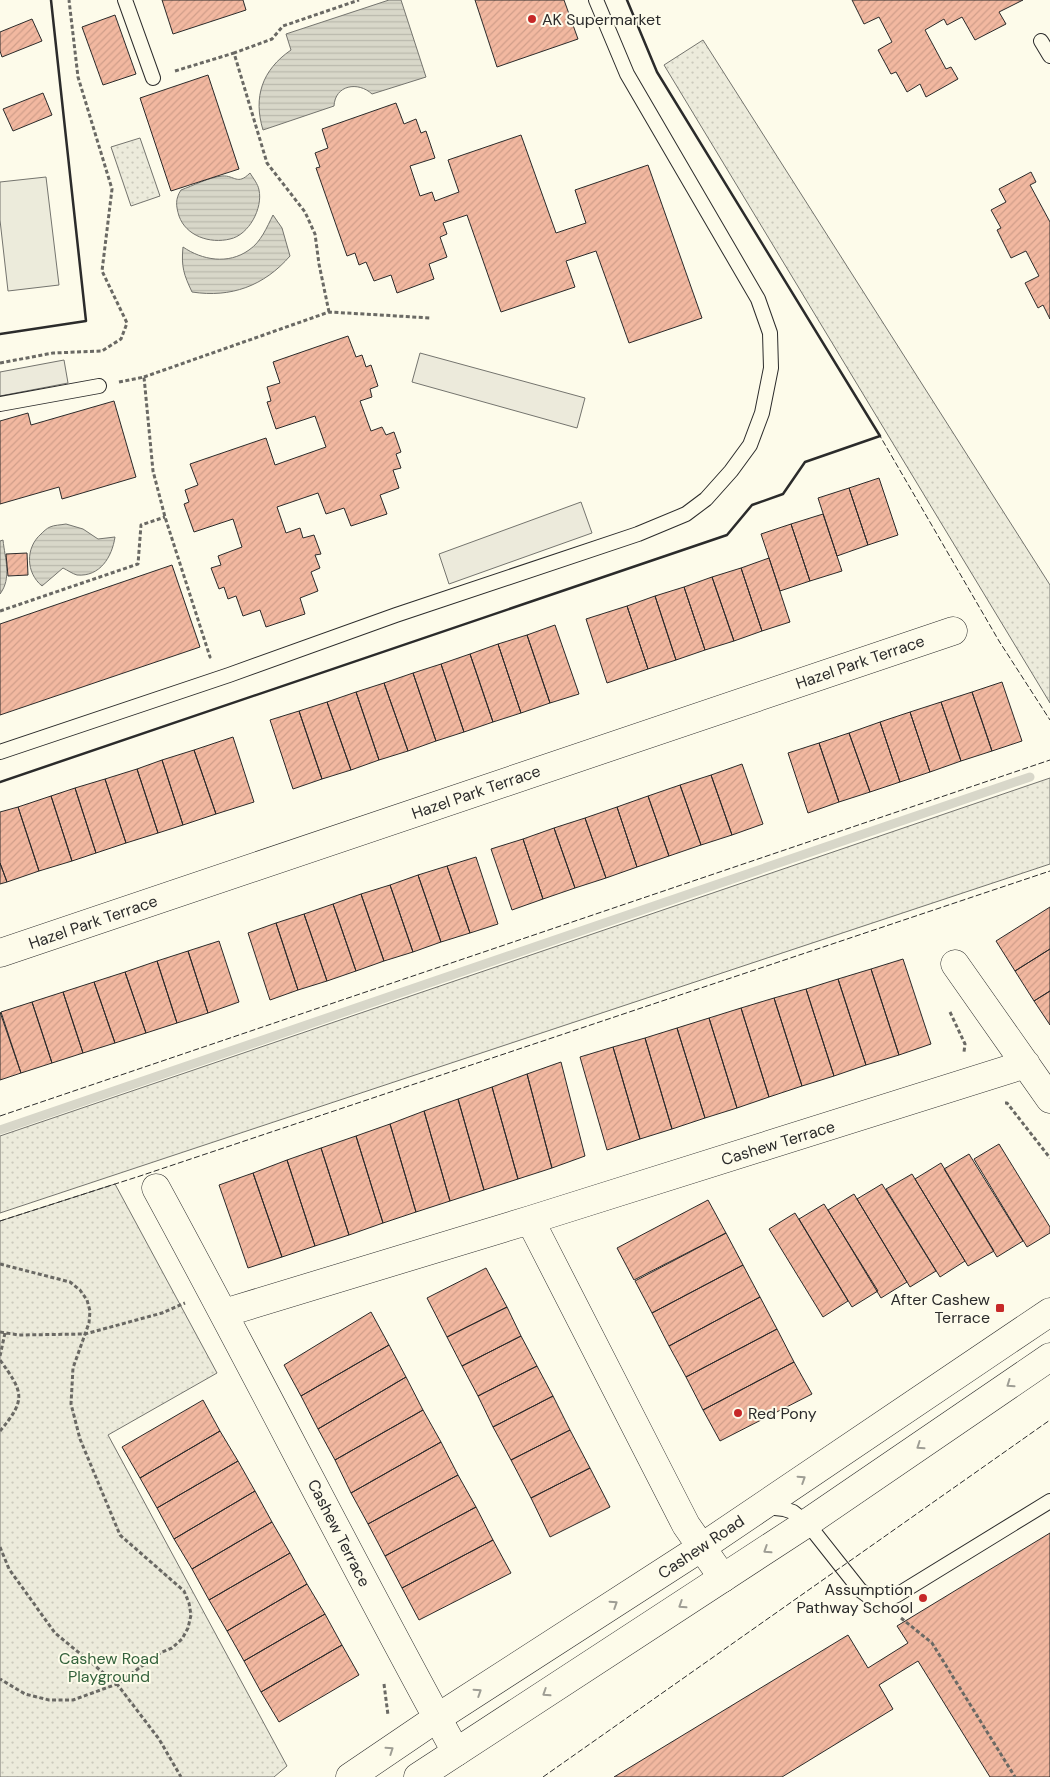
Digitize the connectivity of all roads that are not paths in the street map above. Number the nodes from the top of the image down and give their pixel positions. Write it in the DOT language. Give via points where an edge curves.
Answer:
graph roads {
  1 [pos="125,0"];
  2 [pos="596,0"];
  3 [pos="1040,41"];
  4 [pos="1050,56"];
  5 [pos="153,78"];
  6 [pos="99,386"];
  7 [pos="0,404"];
  8 [pos="953,631"];
  9 [pos="0,752"];
  10 [pos="0,953"];
  11 [pos="955,964"];
  12 [pos="1026,1064"];
  13 [pos="1050,1099"];
  14 [pos="156,1188"];
  15 [pos="530,1220"];
  16 [pos="1050,1312"];
  17 [pos="224,1313"];
  18 [pos="1050,1357"];
  19 [pos="1050,1501"];
  20 [pos="761,1506"];
  21 [pos="807,1523"];
  22 [pos="702,1547"];
  23 [pos="723,1578"];
  24 [pos="437,1718"];
  25 [pos="456,1752"];
  26 [pos="350,1777"];
  27 [pos="418,1777"];
  1 -- 5 [label="lane"];
  2 -- 9 [label="lane" via="626,74 758,299 770,333 771,368 762,413 750,445 730,471 706,499 686,514 638,534"];
  3 -- 4 [label="lane"];
  6 -- 7 [label="lane"];
  8 -- 10 [label="street, Hazel Park Terrace"];
  11 -- 12 [label="street"];
  12 -- 13 [label="street"];
  12 -- 15 [label="street, Cashew Terrace"];
  14 -- 17 [label="street, Cashew Terrace"];
  15 -- 17 [label="street, Cashew Terrace"];
  15 -- 22 [label="street" via="686,1525"];
  20 -- 16 [label="street, Cashew Road, one-way"];
  17 -- 24 [label="street, Cashew Terrace"];
  18 -- 21 [label="street, one-way"];
  19 -- 21 [label="lane" via="881,1602 860,1590"];
  20 -- 21 [label="lane" via="793,1512"];
  20 -- 22 [label="street, Cashew Road"];
  21 -- 23 [label="street, one-way"];
  22 -- 23 [label="street"];
  24 -- 22 [label="street, Cashew Road, one-way"];
  23 -- 25 [label="street, one-way"];
  24 -- 25 [label="street, Cashew Terrace"];
  26 -- 24 [label="street, Cashew Road, one-way"];
  25 -- 27 [label="street"];
}
